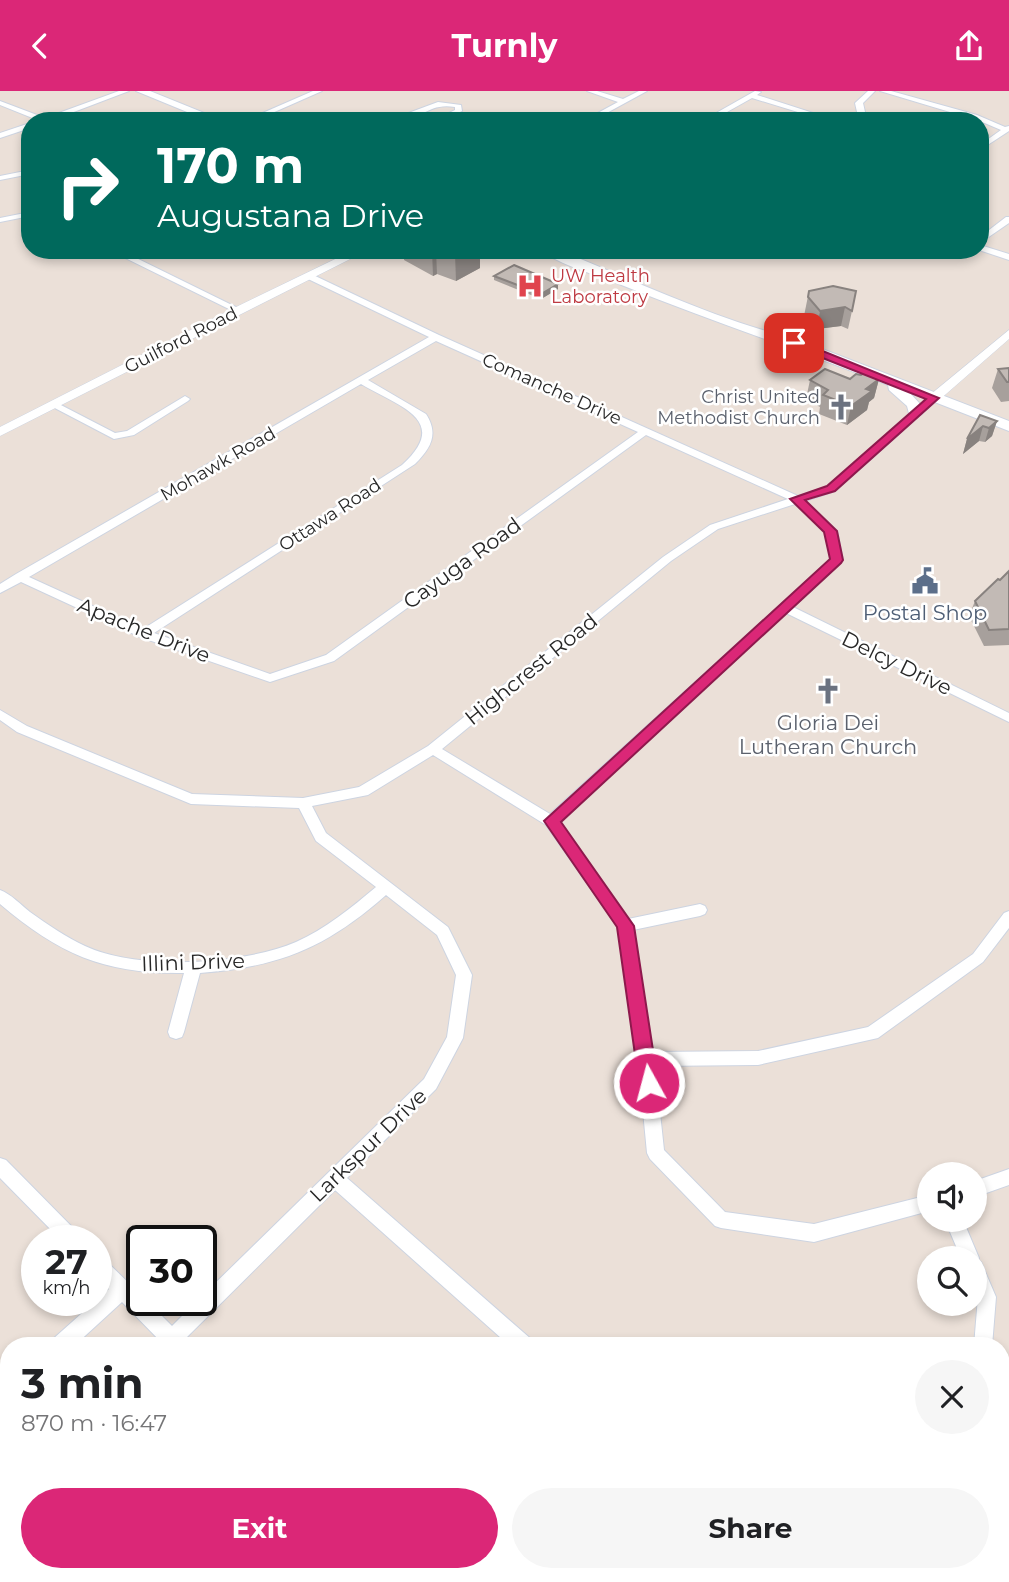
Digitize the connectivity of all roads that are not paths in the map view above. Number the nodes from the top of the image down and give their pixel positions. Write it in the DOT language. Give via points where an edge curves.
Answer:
graph roads {
  1 [pos="126,91"];
  2 [pos="141,91"];
  3 [pos="319,91"];
  4 [pos="590,91"];
  5 [pos="645,91"];
  6 [pos="759,91"];
  7 [pos="872,91"];
  8 [pos="883,91"];
  9 [pos="752,96"];
  10 [pos="623,101"];
  11 [pos="0,103"];
  12 [pos="22,112"];
  13 [pos="69,112"];
  14 [pos="196,112"];
  15 [pos="269,112"];
  16 [pos="418,112"];
  17 [pos="456,112"];
  18 [pos="603,112"];
  19 [pos="722,112"];
  20 [pos="799,112"];
  21 [pos="861,112"];
  22 [pos="956,112"];
  23 [pos="989,122"];
  24 [pos="21,128"];
  25 [pos="1008,129"];
  26 [pos="0,136"];
  27 [pos="989,142"];
  28 [pos="21,174"];
  29 [pos="0,178"];
  30 [pos="21,216"];
  31 [pos="1009,219"];
  32 [pos="0,220"];
  33 [pos="989,234"];
  34 [pos="989,250"];
  35 [pos="1009,257"];
  36 [pos="132,259"];
  37 [pos="344,259"];
  38 [pos="569,259"];
  39 [pos="592,259"];
  40 [pos="309,276"];
  41 [pos="238,310"];
  42 [pos="1009,333"];
  43 [pos="436,337"];
  44 [pos="794,343"];
  45 [pos="881,377"];
  46 [pos="363,381"];
  47 [pos="934,398"];
  48 [pos="185,399"];
  49 [pos="54,405"];
  50 [pos="915,414"];
  51 [pos="1009,426"];
  52 [pos="646,431"];
  53 [pos="0,432"];
  54 [pos="796,499"];
  55 [pos="20,577"];
  56 [pos="0,589"];
  57 [pos="786,608"];
  58 [pos="144,634"];
  59 [pos="270,678"];
  60 [pos="0,714"];
  61 [pos="1009,718"];
  62 [pos="433,749"];
  63 [pos="303,803"];
  64 [pos="551,821"];
  65 [pos="384,888"];
  66 [pos="0,896"];
  67 [pos="700,910"];
  68 [pos="1009,917"];
  69 [pos="625,926"];
  70 [pos="194,966"];
  71 [pos="176,1032"];
  72 [pos="646,1059"];
  73 [pos="0,1166"];
  74 [pos="1009,1177"];
  75 [pos="334,1178"];
  76 [pos="987,1185"];
  77 [pos="917,1205"];
  78 [pos="58,1225"];
  79 [pos="112,1279"];
  80 [pos="122,1289"];
  81 [pos="985,1316"];
  82 [pos="70,1337"];
  83 [pos="170,1337"];
  84 [pos="182,1337"];
  85 [pos="514,1337"];
  86 [pos="984,1337"];
  1 -- 13 [label="street"];
  2 -- 14 [label="main road"];
  3 -- 15 [label="street"];
  4 -- 10 [label="street"];
  5 -- 10 [label="street"];
  6 -- 9 [label="street"];
  7 -- 21 [label="street" via="859,103"];
  8 -- 22 [label="street"];
  9 -- 19 [label="street"];
  9 -- 20 [label="street"];
  10 -- 18 [label="street"];
  11 -- 12 [label="street"];
  16 -- 17 [label="street" via="447,103 459,106"];
  23 -- 25 [label="street"];
  24 -- 26 [label="street"];
  25 -- 27 [label="street"];
  28 -- 29 [label="street"];
  30 -- 32 [label="street"];
  31 -- 33 [label="street"];
  34 -- 35 [label="street"];
  36 -- 41 [label="street"];
  37 -- 40 [label="street, Guilford Road"];
  38 -- 44 [label="main road"];
  39 -- 44 [label="main road" via="782,334"];
  40 -- 41 [label="street, Guilford Road"];
  40 -- 43 [label="street, Comanche Drive"];
  41 -- 49 [label="street, Guilford Road"];
  42 -- 47 [label="street, Highcrest Road"];
  43 -- 46 [label="street, Mohawk Road"];
  43 -- 52 [label="street, Comanche Drive"];
  44 -- 45 [label="main road"];
  45 -- 47 [label="main road"];
  45 -- 50 [label="main road" via="912,403"];
  46 -- 55 [label="street, Mohawk Road"];
  46 -- 58 [label="street, Ottawa Road" via="427,422 429,435 418,455"];
  47 -- 50 [label="street, Highcrest Road"];
  47 -- 51 [label="main road"];
  48 -- 49 [label="street" via="130,433 114,436"];
  49 -- 53 [label="street, Guilford Road"];
  50 -- 54 [label="street, Highcrest Road" via="831,489"];
  52 -- 54 [label="street, Comanche Drive"];
  52 -- 59 [label="street, Cayuga Road" via="330,659"];
  54 -- 57 [label="street, Comanche Drive" via="831,531 836,560"];
  54 -- 62 [label="street, Highcrest Road" via="714,527 667,559"];
  55 -- 56 [label="street, Mohawk Road"];
  55 -- 58 [label="street, Apache Drive"];
  57 -- 61 [label="street, Delcy Drive"];
  57 -- 64 [label="street"];
  58 -- 59 [label="street, Apache Drive"];
  60 -- 63 [label="street, Highcrest Road" via="22,729 191,799"];
  62 -- 63 [label="street, Highcrest Road" via="363,791"];
  62 -- 64 [label="street"];
  63 -- 65 [label="street, Larkspur Drive" via="321,837"];
  64 -- 69 [label="street"];
  65 -- 70 [label="street, Illini Drive" via="347,920 299,947 251,961"];
  65 -- 75 [label="street, Larkspur Drive" via="443,931 464,975 455,1038 430,1084"];
  66 -- 70 [label="street, Illini Drive" via="26,919 89,955 144,967"];
  67 -- 69 [label="street"];
  68 -- 72 [label="street" via="978,958 872,1033 758,1058"];
  69 -- 72 [label="street"];
  70 -- 71 [label="street"];
  72 -- 77 [label="street" via="656,1153 721,1220 814,1233"];
  73 -- 78 [label="street"];
  74 -- 76 [label="street"];
  75 -- 84 [label="street, Larkspur Drive"];
  75 -- 85 [label="street"];
  79 -- 80 [label="street"];
  80 -- 82 [label="street"];
  80 -- 83 [label="street"];
  81 -- 86 [label="street"];
}
